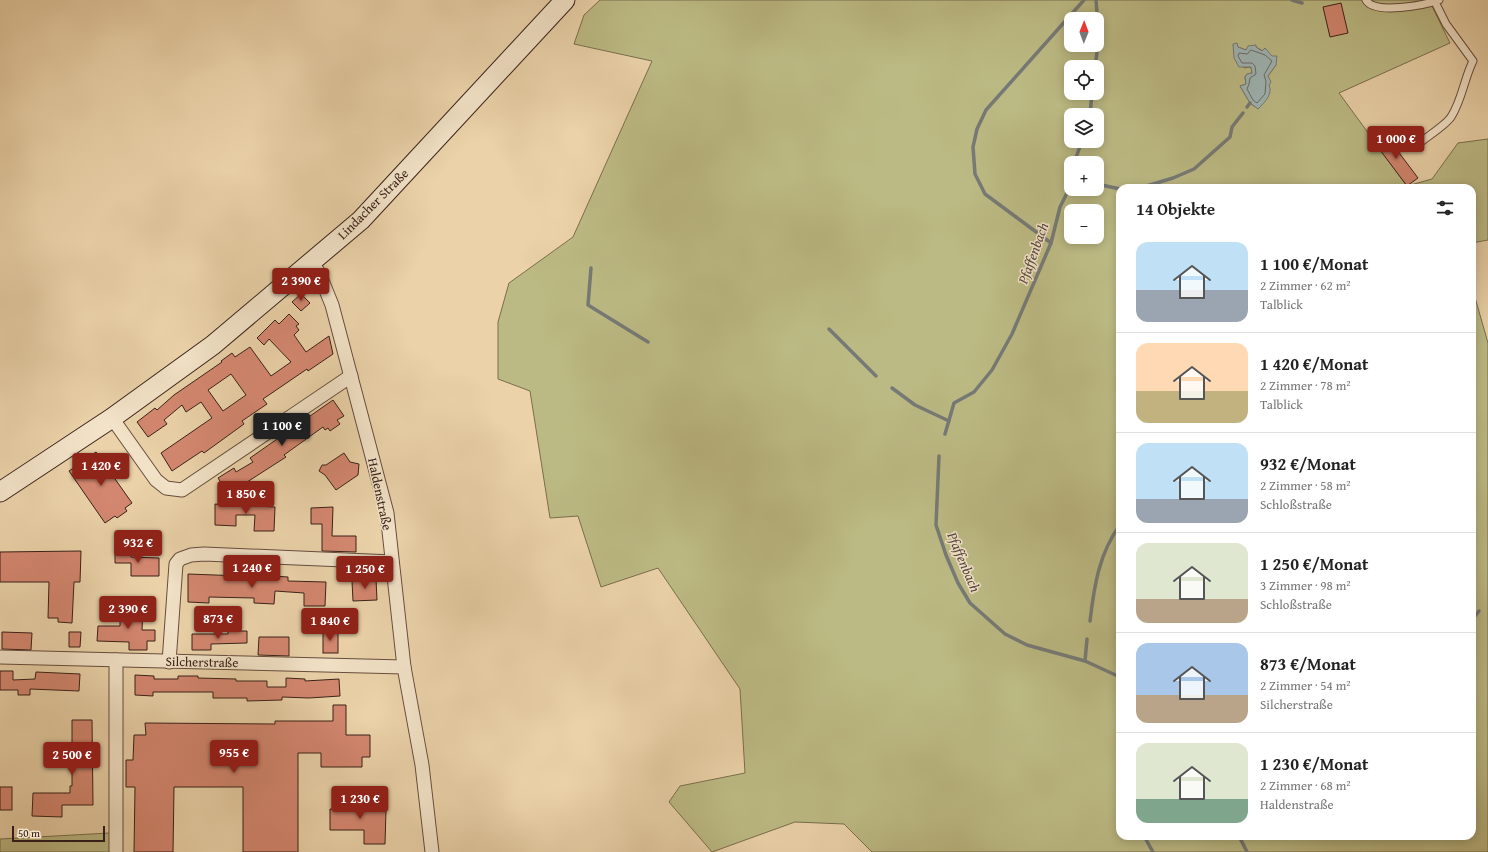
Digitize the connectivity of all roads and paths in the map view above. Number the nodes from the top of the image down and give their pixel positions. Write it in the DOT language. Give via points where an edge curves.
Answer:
graph roads {
  1 [pos="565,0"];
  2 [pos="1366,0"];
  3 [pos="1437,1"];
  4 [pos="1416,145"];
  5 [pos="312,262"];
  6 [pos="351,376"];
  7 [pos="112,418"];
  8 [pos="0,492"];
  9 [pos="392,562"];
  10 [pos="0,657"];
  11 [pos="116,660"];
  12 [pos="169,662"];
  13 [pos="404,667"];
  14 [pos="116,852"];
  15 [pos="432,852"];
  1 -- 5 [label="street, Lindacher Straße" via="361,220"];
  2 -- 3 [label="lane" via="1372,6 1392,8"];
  3 -- 4 [label="lane" via="1446,24 1473,61 1450,118"];
  5 -- 6 [label="street, Haldenstraße" via="320,273 332,305"];
  5 -- 7 [label="street, Lindacher Straße" via="213,345"];
  6 -- 7 [label="street" via="182,490 166,488 156,480"];
  6 -- 9 [label="street, Haldenstraße" via="387,513"];
  7 -- 8 [label="street, Lindacher Straße"];
  9 -- 12 [label="street" via="204,554 180,558 176,564"];
  9 -- 13 [label="street, Haldenstraße"];
  10 -- 11 [label="street, Silcherstraße"];
  11 -- 12 [label="street, Silcherstraße"];
  11 -- 14 [label="street"];
  12 -- 13 [label="street, Silcherstraße"];
  13 -- 15 [label="street, Haldenstraße" via="422,765"];
}
